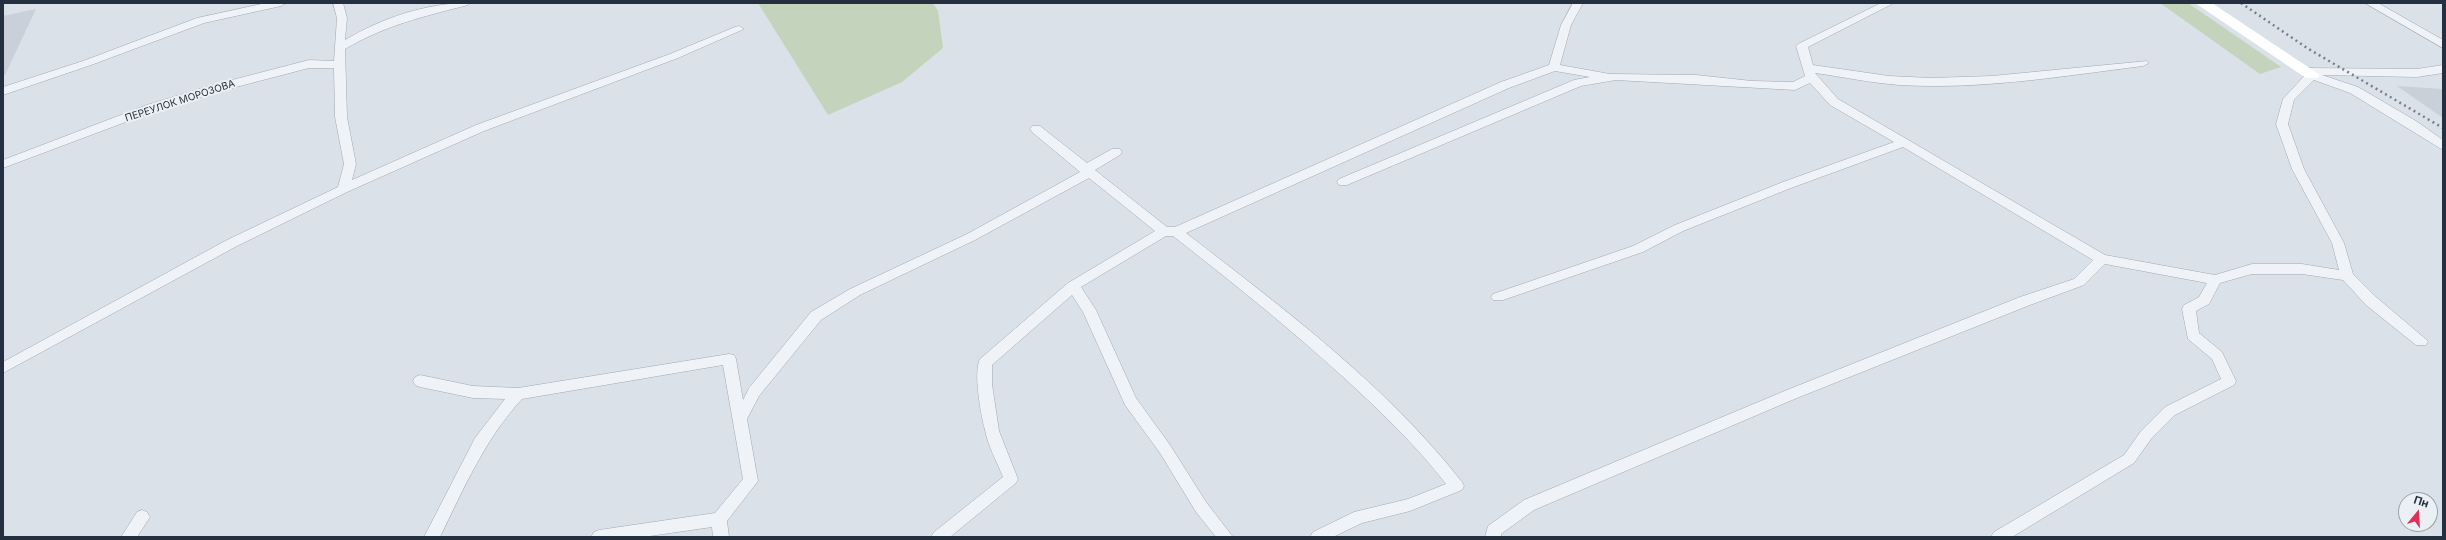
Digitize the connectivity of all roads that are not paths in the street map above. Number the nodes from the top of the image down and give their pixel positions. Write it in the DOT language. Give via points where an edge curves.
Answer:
graph roads {
  1 [pos="281,3"];
  2 [pos="338,3"];
  3 [pos="464,3"];
  4 [pos="1578,3"];
  5 [pos="1889,3"];
  6 [pos="2202,3"];
  7 [pos="2370,3"];
  8 [pos="739,28"];
  9 [pos="2443,45"];
  10 [pos="339,48"];
  11 [pos="2143,63"];
  12 [pos="339,65"];
  13 [pos="1554,67"];
  14 [pos="2443,69"];
  15 [pos="1809,72"];
  16 [pos="2309,73"];
  17 [pos="1609,77"];
  18 [pos="3,91"];
  19 [pos="1036,129"];
  20 [pos="1902,143"];
  21 [pos="2443,146"];
  22 [pos="1116,152"];
  23 [pos="3,164"];
  24 [pos="1087,171"];
  25 [pos="1343,182"];
  26 [pos="343,189"];
  27 [pos="1170,231"];
  28 [pos="2102,259"];
  29 [pos="2347,276"];
  30 [pos="2215,280"];
  31 [pos="1073,286"];
  32 [pos="1498,297"];
  33 [pos="2421,341"];
  34 [pos="3,368"];
  35 [pos="420,381"];
  36 [pos="518,394"];
  37 [pos="740,418"];
  38 [pos="142,517"];
  39 [pos="719,519"];
  40 [pos="129,537"];
  41 [pos="432,537"];
  42 [pos="599,537"];
  43 [pos="721,537"];
  44 [pos="939,537"];
  45 [pos="1225,537"];
  46 [pos="1318,537"];
  47 [pos="1493,537"];
  48 [pos="1999,537"];
  1 -- 18 [label="street" via="201,20 87,64"];
  2 -- 10 [label="street" via="342,18"];
  3 -- 10 [label="street" via="408,15 367,30"];
  4 -- 13 [label="street" via="1566,25"];
  5 -- 15 [label="street" via="1802,46"];
  6 -- 16 [label="street"];
  7 -- 9 [label="street"];
  8 -- 26 [label="street" via="674,56 480,128"];
  10 -- 12 [label="street"];
  11 -- 15 [label="street" via="2024,77 1952,82 1899,81"];
  12 -- 23 [label="street, ПЕРЕУЛОК МОРОЗОВА" via="309,64 213,89 151,108"];
  12 -- 26 [label="street" via="341,117 350,164"];
  13 -- 17 [label="street"];
  13 -- 27 [label="street" via="1505,85"];
  14 -- 16 [label="street" via="2417,73"];
  15 -- 17 [label="street" via="1795,86 1752,85 1696,78"];
  15 -- 20 [label="street" via="1834,102"];
  16 -- 21 [label="street" via="2354,90"];
  16 -- 29 [label="street" via="2289,99 2282,124 2298,169 2338,244"];
  17 -- 25 [label="street" via="1578,83"];
  19 -- 24 [label="street"];
  20 -- 28 [label="street"];
  20 -- 32 [label="street" via="1679,228 1638,249"];
  22 -- 24 [label="street"];
  24 -- 27 [label="street"];
  24 -- 37 [label="street" via="971,237 855,292 816,316 754,392"];
  26 -- 34 [label="street" via="232,243"];
  27 -- 31 [label="street"];
  27 -- 46 [label="street" via="1246,286 1341,366 1428,449 1457,486 1410,505 1359,517"];
  28 -- 30 [label="street"];
  28 -- 47 [label="street" via="2079,282 1792,394 1529,505 1493,531"];
  29 -- 30 [label="street" via="2302,269 2252,269"];
  29 -- 33 [label="street" via="2371,301"];
  30 -- 48 [label="street" via="2204,300 2190,309 2193,335 2217,356 2229,381 2170,411 2146,435 2129,460"];
  31 -- 44 [label="street" via="985,363 992,431 1011,479"];
  31 -- 45 [label="street" via="1089,310 1130,401 1165,449 1201,507"];
  35 -- 36 [label="street" via="473,392"];
  36 -- 37 [label="street" via="729,359"];
  36 -- 41 [label="street" via="506,405 472,460"];
  37 -- 39 [label="street" via="748,449 751,481"];
  38 -- 40 [label="street"];
  39 -- 42 [label="street"];
  39 -- 43 [label="street"];
}
